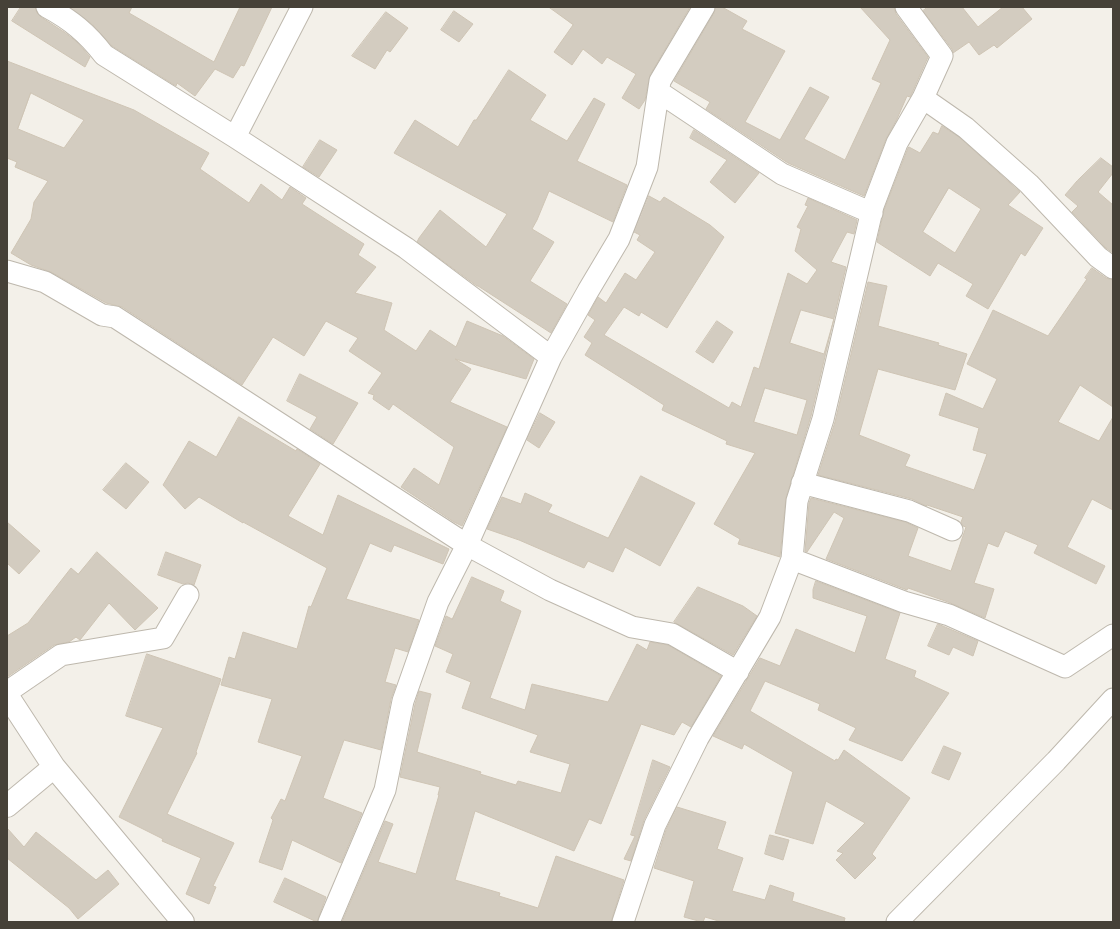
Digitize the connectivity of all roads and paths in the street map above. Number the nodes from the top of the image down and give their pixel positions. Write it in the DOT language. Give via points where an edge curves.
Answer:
graph roads {
  1 [pos="47,7"];
  2 [pos="302,7"];
  3 [pos="704,7"];
  4 [pos="906,7"];
  5 [pos="659,92"];
  6 [pos="922,98"];
  7 [pos="235,137"];
  8 [pos="872,213"];
  9 [pos="1113,268"];
  10 [pos="7,271"];
  11 [pos="550,357"];
  12 [pos="802,483"];
  13 [pos="952,530"];
  14 [pos="467,545"];
  15 [pos="792,559"];
  16 [pos="188,595"];
  17 [pos="1113,635"];
  18 [pos="738,672"];
  19 [pos="7,692"];
  20 [pos="7,695"];
  21 [pos="1113,698"];
  22 [pos="54,767"];
  23 [pos="7,806"];
  24 [pos="175,919"];
  25 [pos="329,922"];
  26 [pos="623,922"];
  27 [pos="897,922"];
  1 -- 7 [label="street" via="68,19 91,38 104,55"];
  2 -- 7 [label="street"];
  3 -- 5 [label="street" via="660,81"];
  4 -- 6 [label="street" via="942,56"];
  5 -- 8 [label="street" via="782,174"];
  5 -- 11 [label="street" via="647,167 619,239"];
  6 -- 8 [label="street" via="897,143"];
  6 -- 9 [label="street" via="966,128 1029,184 1098,257"];
  7 -- 11 [label="street" via="406,248"];
  8 -- 12 [label="street" via="823,419"];
  10 -- 14 [label="street" via="44,282 102,315 115,317"];
  11 -- 14 [label="street"];
  12 -- 13 [label="street" via="908,511"];
  12 -- 15 [label="street" via="797,501"];
  14 -- 18 [label="street" via="550,590 632,627 672,634"];
  14 -- 25 [label="street" via="438,602 403,701 385,790"];
  15 -- 17 [label="street" via="904,602 949,615 1065,668"];
  15 -- 18 [label="street" via="770,617"];
  16 -- 19 [label="street" via="163,638 61,655"];
  18 -- 26 [label="street" via="698,738 655,825"];
  20 -- 22 [label="street"];
  21 -- 27 [label="street" via="1056,762"];
  22 -- 23 [label="street"];
  22 -- 24 [label="street"];
}
